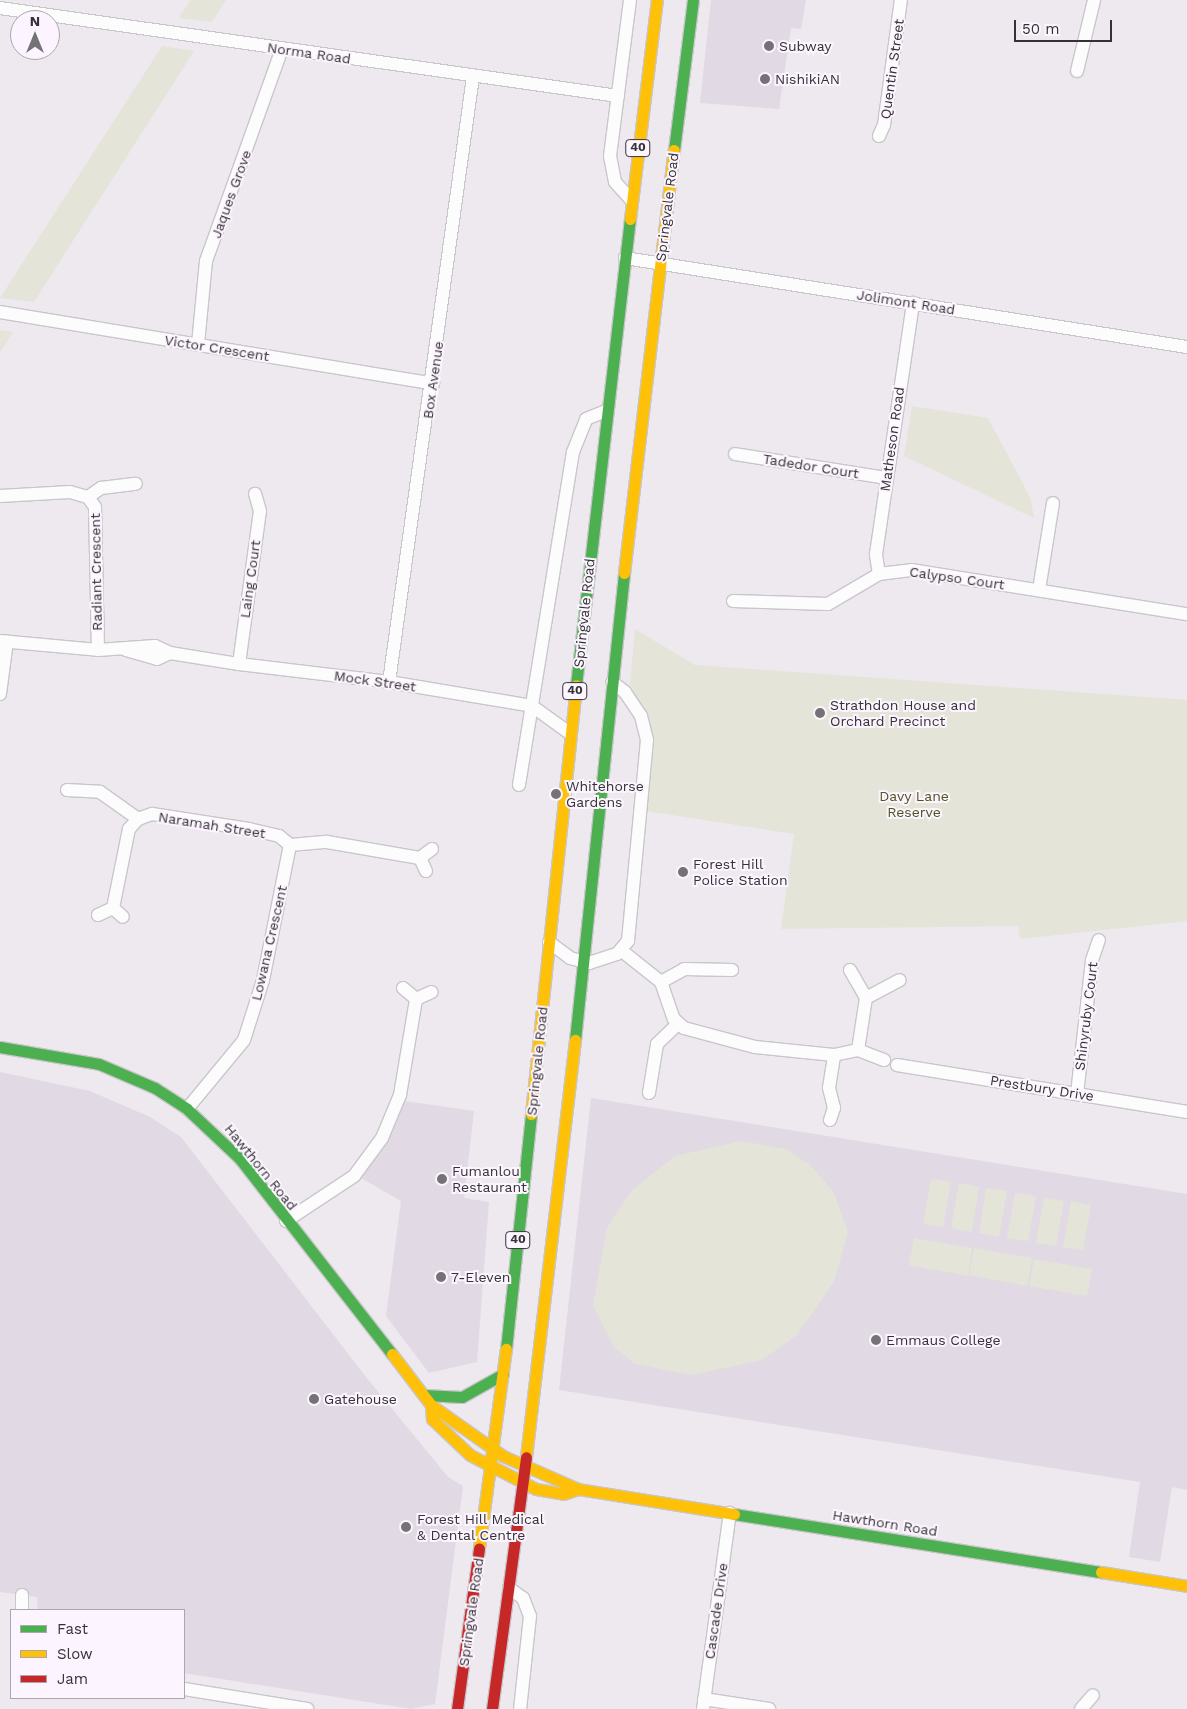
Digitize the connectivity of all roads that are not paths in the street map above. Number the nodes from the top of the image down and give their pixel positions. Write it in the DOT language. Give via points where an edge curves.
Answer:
graph roads {
  1 [pos="630,0"];
  2 [pos="657,0"];
  3 [pos="693,0"];
  4 [pos="901,0"];
  5 [pos="1094,0"];
  6 [pos="0,8"];
  7 [pos="282,49"];
  8 [pos="1077,71"];
  9 [pos="473,77"];
  10 [pos="618,96"];
  11 [pos="879,136"];
  12 [pos="632,201"];
  13 [pos="625,258"];
  14 [pos="660,263"];
  15 [pos="913,303"];
  16 [pos="0,312"];
  17 [pos="198,344"];
  18 [pos="1187,347"];
  19 [pos="433,384"];
  20 [pos="606,411"];
  21 [pos="735,454"];
  22 [pos="886,478"];
  23 [pos="136,484"];
  24 [pos="255,494"];
  25 [pos="0,496"];
  26 [pos="88,497"];
  27 [pos="1053,503"];
  28 [pos="879,574"];
  29 [pos="1039,590"];
  30 [pos="733,601"];
  31 [pos="1187,614"];
  32 [pos="4,641"];
  33 [pos="98,650"];
  34 [pos="239,664"];
  35 [pos="389,682"];
  36 [pos="612,682"];
  37 [pos="0,694"];
  38 [pos="532,706"];
  39 [pos="571,734"];
  40 [pos="519,784"];
  41 [pos="67,790"];
  42 [pos="138,819"];
  43 [pos="290,845"];
  44 [pos="432,849"];
  45 [pos="420,858"];
  46 [pos="426,871"];
  47 [pos="113,908"];
  48 [pos="98,915"];
  49 [pos="123,917"];
  50 [pos="1099,940"];
  51 [pos="549,942"];
  52 [pos="622,951"];
  53 [pos="582,963"];
  54 [pos="732,970"];
  55 [pos="850,970"];
  56 [pos="900,980"];
  57 [pos="661,982"];
  58 [pos="403,988"];
  59 [pos="432,992"];
  60 [pos="866,998"];
  61 [pos="416,999"];
  62 [pos="678,1024"];
  63 [pos="0,1046"];
  64 [pos="858,1050"];
  65 [pos="834,1055"];
  66 [pos="884,1060"];
  67 [pos="897,1065"];
  68 [pos="650,1093"];
  69 [pos="1077,1094"];
  70 [pos="187,1109"];
  71 [pos="1187,1112"];
  72 [pos="830,1120"];
  73 [pos="286,1221"];
  74 [pos="504,1374"];
  75 [pos="423,1395"];
  76 [pos="431,1405"];
  77 [pos="494,1450"];
  78 [pos="526,1467"];
  79 [pos="492,1469"];
  80 [pos="524,1485"];
  81 [pos="578,1490"];
  82 [pos="730,1513"];
  83 [pos="1187,1586"];
  84 [pos="510,1588"];
  85 [pos="22,1595"];
  86 [pos="22,1609"];
  87 [pos="185,1689"];
  88 [pos="1093,1695"];
  89 [pos="704,1704"];
  90 [pos="307,1709"];
  91 [pos="457,1709"];
  92 [pos="492,1709"];
  93 [pos="520,1709"];
  94 [pos="769,1709"];
  95 [pos="1081,1709"];
  1 -- 10 [label="street"];
  2 -- 12 [label="main road, Springvale Road / 40"];
  3 -- 14 [label="main road, Springvale Road"];
  4 -- 11 [label="street, Quentin Street" via="884,125"];
  5 -- 8 [label="street"];
  6 -- 7 [label="street, Norma Road"];
  7 -- 9 [label="street, Norma Road"];
  7 -- 17 [label="street, Jaques Grove" via="206,261"];
  9 -- 10 [label="street, Norma Road"];
  9 -- 19 [label="street, Box Avenue"];
  10 -- 12 [label="street" via="611,167 617,187"];
  12 -- 13 [label="main road, Springvale Road / 40"];
  13 -- 14 [label="street, Jolimont Road"];
  13 -- 20 [label="main road, Springvale Road / 40"];
  14 -- 15 [label="street, Jolimont Road"];
  14 -- 36 [label="main road, Springvale Road"];
  15 -- 18 [label="street, Jolimont Road"];
  15 -- 22 [label="street, Matheson Road"];
  16 -- 17 [label="street, Victor Crescent"];
  17 -- 19 [label="street, Victor Crescent"];
  19 -- 35 [label="street, Box Avenue"];
  20 -- 38 [label="street" via="586,419 573,452"];
  20 -- 39 [label="main road, Springvale Road / 40"];
  21 -- 22 [label="street, Tadedor Court"];
  22 -- 28 [label="street, Matheson Road" via="876,554"];
  23 -- 26 [label="street, Radiant Crescent" via="101,488"];
  24 -- 34 [label="street, Laing Court" via="260,511"];
  25 -- 26 [label="street, Radiant Crescent" via="27,491"];
  26 -- 33 [label="street, Radiant Crescent" via="95,507"];
  27 -- 29 [label="street"];
  28 -- 29 [label="street, Calypso Court" via="912,570"];
  28 -- 30 [label="street, Calypso Court" via="828,604"];
  29 -- 31 [label="street, Calypso Court"];
  32 -- 33 [label="street, Mock Street"];
  32 -- 37 [label="street"];
  33 -- 34 [label="street, Mock Street" via="126,650 157,659 170,653"];
  34 -- 35 [label="street, Mock Street"];
  35 -- 38 [label="street, Mock Street"];
  36 -- 52 [label="street" via="625,692 641,716 647,740 629,934"];
  36 -- 53 [label="main road, Springvale Road"];
  38 -- 39 [label="street, Mock Street"];
  38 -- 40 [label="street"];
  39 -- 51 [label="main road, Springvale Road / 40"];
  41 -- 42 [label="street, Naramah Street" via="100,792"];
  42 -- 43 [label="street, Naramah Street" via="152,814 249,829 279,836"];
  42 -- 47 [label="street" via="129,829"];
  43 -- 45 [label="street" via="327,842"];
  43 -- 70 [label="street, Lowana Crescent" via="263,980 244,1040"];
  44 -- 45 [label="street"];
  45 -- 46 [label="street"];
  47 -- 48 [label="street"];
  47 -- 49 [label="street"];
  50 -- 69 [label="street, Shinyruby Court" via="1092,960"];
  51 -- 53 [label="street"];
  51 -- 74 [label="main road, Springvale Road / 40"];
  52 -- 53 [label="street" via="601,961"];
  52 -- 57 [label="street"];
  53 -- 78 [label="main road, Springvale Road"];
  54 -- 57 [label="street" via="684,969"];
  55 -- 60 [label="street"];
  56 -- 60 [label="street"];
  57 -- 62 [label="street"];
  58 -- 61 [label="street"];
  59 -- 61 [label="street"];
  60 -- 64 [label="street"];
  61 -- 73 [label="street" via="400,1096 382,1138 354,1176"];
  62 -- 65 [label="street" via="739,1044"];
  62 -- 68 [label="street" via="657,1044"];
  63 -- 70 [label="main road, Hawthorn Road" via="98,1064 155,1088"];
  64 -- 65 [label="street"];
  64 -- 66 [label="street"];
  65 -- 72 [label="street" via="829,1088 834,1108"];
  67 -- 69 [label="street, Prestbury Drive"];
  69 -- 71 [label="street, Prestbury Drive"];
  70 -- 73 [label="main road, Hawthorn Road" via="230,1148"];
  73 -- 75 [label="main road, Hawthorn Road"];
  74 -- 75 [label="main road" via="462,1397"];
  74 -- 77 [label="main road, Springvale Road / 40"];
  75 -- 76 [label="main road, Hawthorn Road"];
  76 -- 77 [label="main road, Hawthorn Road" via="445,1411"];
  76 -- 79 [label="main road, Hawthorn Road" via="432,1419 443,1431"];
  77 -- 78 [label="main road, Hawthorn Road"];
  77 -- 79 [label="main road, Springvale Road / 40"];
  78 -- 80 [label="main road, Springvale Road"];
  78 -- 81 [label="main road, Hawthorn Road"];
  79 -- 80 [label="main road, Hawthorn Road"];
  79 -- 91 [label="main road, Springvale Road / 40"];
  80 -- 81 [label="main road, Hawthorn Road" via="563,1494"];
  80 -- 84 [label="main road, Springvale Road"];
  81 -- 82 [label="main road, Hawthorn Road"];
  82 -- 83 [label="main road, Hawthorn Road"];
  82 -- 89 [label="street, Cascade Drive"];
  84 -- 92 [label="main road, Springvale Road"];
  84 -- 93 [label="street" via="523,1598 530,1616"];
  85 -- 86 [label="street"];
  87 -- 90 [label="street"];
  88 -- 95 [label="street"];
  89 -- 94 [label="street"];
}
